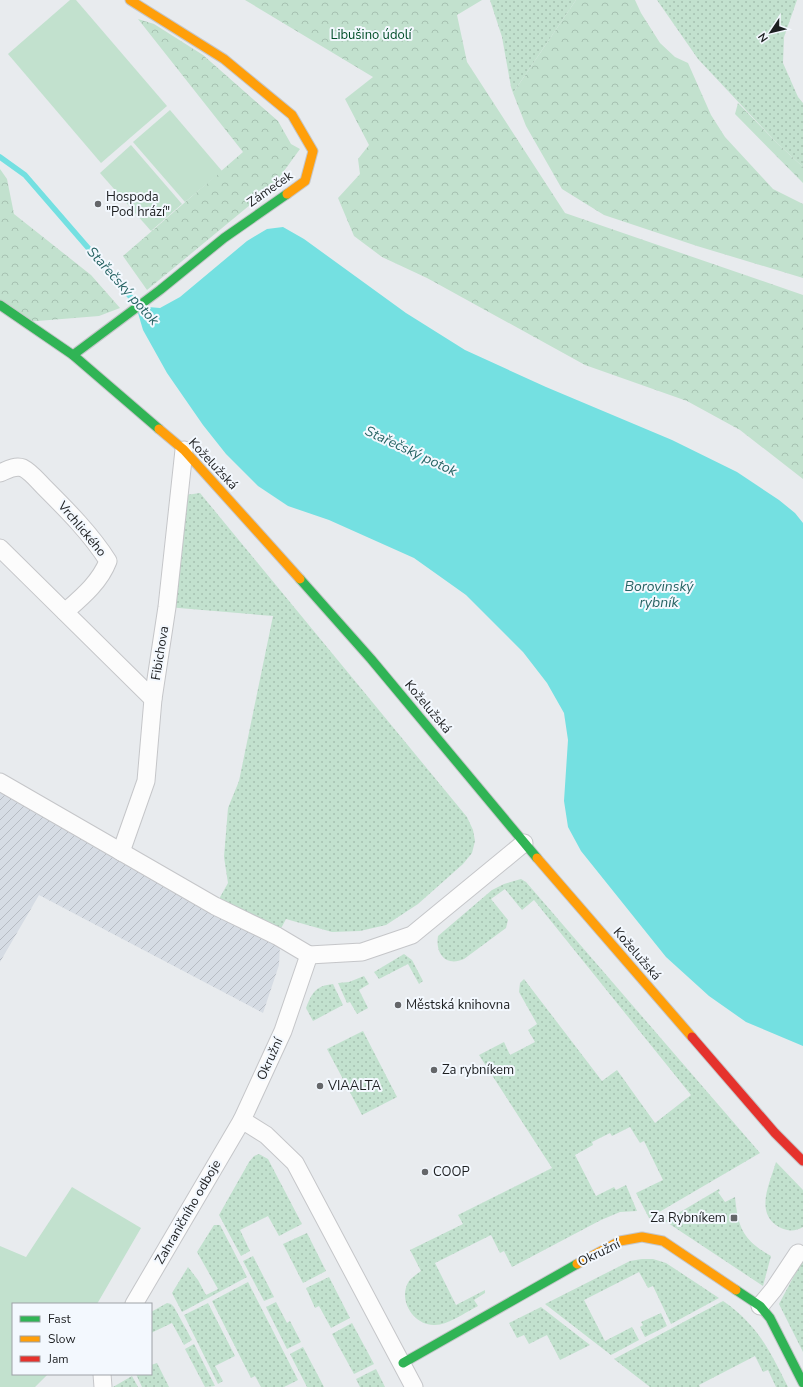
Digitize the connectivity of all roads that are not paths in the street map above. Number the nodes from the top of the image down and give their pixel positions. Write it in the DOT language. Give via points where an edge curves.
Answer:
graph roads {
  1 [pos="130,0"];
  2 [pos="0,305"];
  3 [pos="73,355"];
  4 [pos="184,450"];
  5 [pos="0,473"];
  6 [pos="0,548"];
  7 [pos="66,612"];
  8 [pos="153,699"];
  9 [pos="0,782"];
  10 [pos="524,843"];
  11 [pos="121,852"];
  12 [pos="309,955"];
  13 [pos="242,1120"];
  14 [pos="803,1161"];
  15 [pos="798,1253"];
  16 [pos="135,1303"];
  17 [pos="760,1306"];
  18 [pos="403,1363"];
  19 [pos="102,1375"];
  20 [pos="803,1383"];
  21 [pos="103,1387"];
  22 [pos="414,1387"];
  1 -- 3 [label="main road, Zámeček" via="224,59 286,110 292,115 313,151 305,181 224,238"];
  2 -- 3 [label="main road, Koželužská"];
  3 -- 4 [label="main road, Koželužská"];
  4 -- 8 [label="street, Fibichova" via="167,607"];
  4 -- 10 [label="main road, Koželužská" via="371,659"];
  5 -- 7 [label="street, Vrchlického" via="12,467 23,468 32,475 99,546 108,561 104,572"];
  6 -- 7 [label="street"];
  7 -- 8 [label="street"];
  8 -- 11 [label="street, Fibichova" via="146,781"];
  9 -- 11 [label="street"];
  10 -- 12 [label="street" via="412,935 362,952"];
  10 -- 14 [label="main road, Koželužská" via="775,1133"];
  11 -- 12 [label="street" via="215,906 277,936"];
  12 -- 13 [label="street, Okružní" via="283,1031"];
  13 -- 16 [label="street, Zahraničního odboje"];
  13 -- 18 [label="street" via="266,1135 295,1163"];
  15 -- 17 [label="street"];
  17 -- 18 [label="main road, Okružní" via="663,1241 642,1237 620,1240"];
  17 -- 20 [label="main road, Okružní" via="770,1318"];
  18 -- 22 [label="street"];
  19 -- 21 [label="street"];
}
